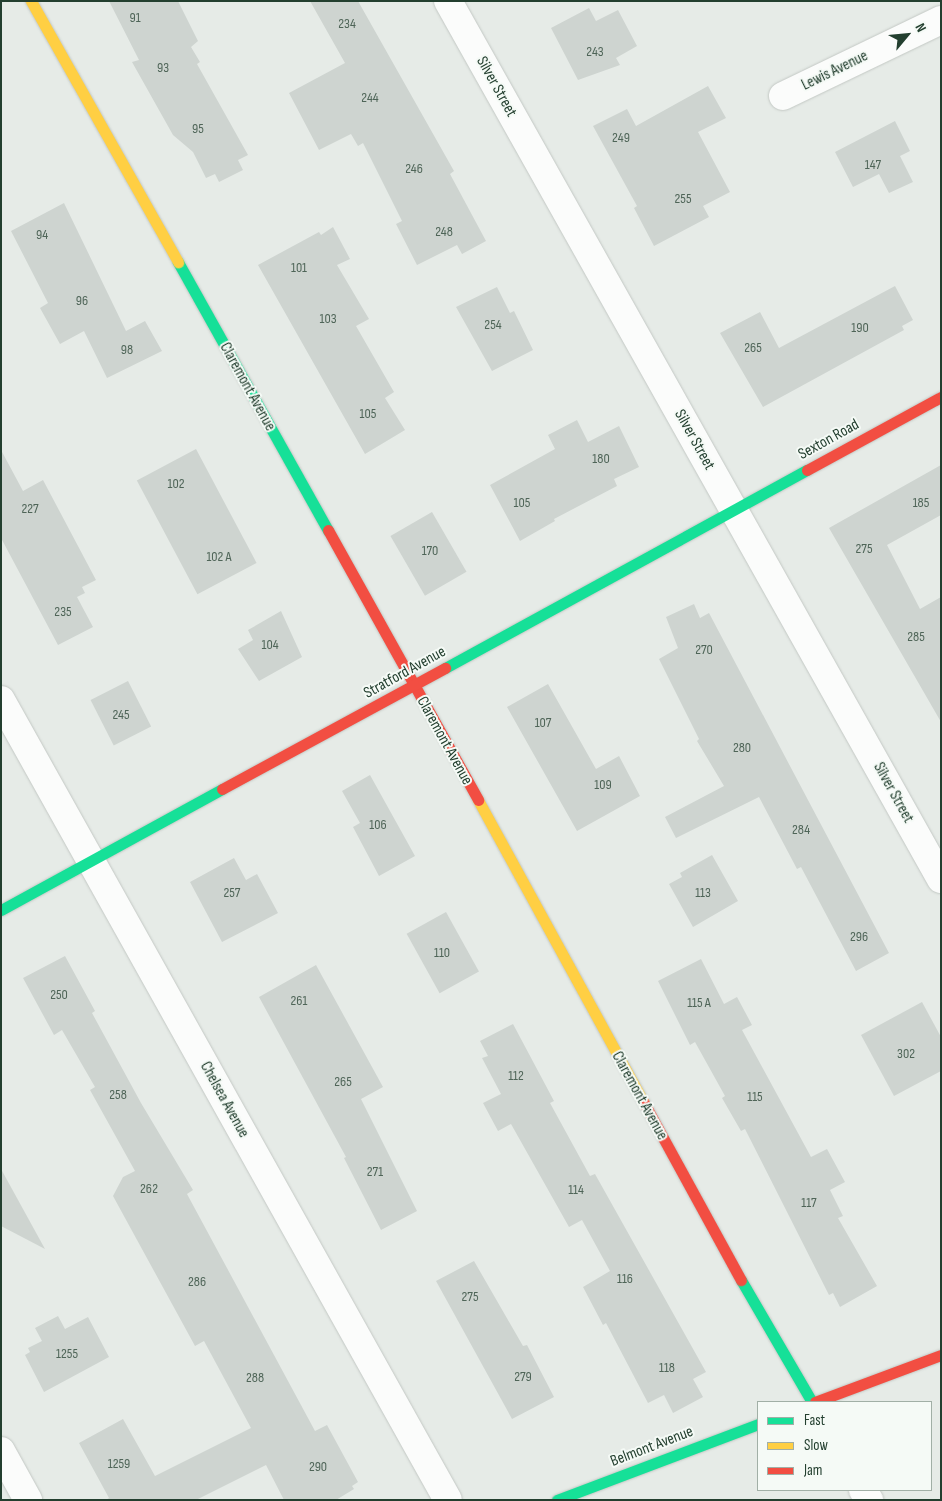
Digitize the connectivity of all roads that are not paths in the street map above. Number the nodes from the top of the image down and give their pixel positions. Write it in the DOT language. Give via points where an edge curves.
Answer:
graph roads {
  1 [pos="31,1"];
  2 [pos="448,1"];
  3 [pos="941,20"];
  4 [pos="783,96"];
  5 [pos="941,398"];
  6 [pos="734,510"];
  7 [pos="414,686"];
  8 [pos="1,700"];
  9 [pos="91,861"];
  10 [pos="941,879"];
  11 [pos="1,910"];
  12 [pos="941,1355"];
  13 [pos="812,1401"];
  14 [pos="816,1401"];
  15 [pos="757,1424"];
  16 [pos="1,1452"];
  17 [pos="28,1500"];
  18 [pos="448,1500"];
  19 [pos="557,1500"];
  1 -- 7 [label="street, Claremont Avenue"];
  2 -- 6 [label="street, Silver Street"];
  3 -- 4 [label="street, Lewis Avenue"];
  5 -- 6 [label="street, Sexton Road"];
  6 -- 7 [label="street, Stratford Avenue"];
  6 -- 10 [label="street, Silver Street"];
  7 -- 9 [label="street, Stratford Avenue"];
  7 -- 13 [label="street, Claremont Avenue" via="786,1363"];
  8 -- 9 [label="street, Chelsea Avenue"];
  9 -- 11 [label="street"];
  9 -- 18 [label="street, Chelsea Avenue"];
  12 -- 14 [label="street"];
  15 -- 19 [label="street, Belmont Avenue"];
  16 -- 17 [label="street"];
}
